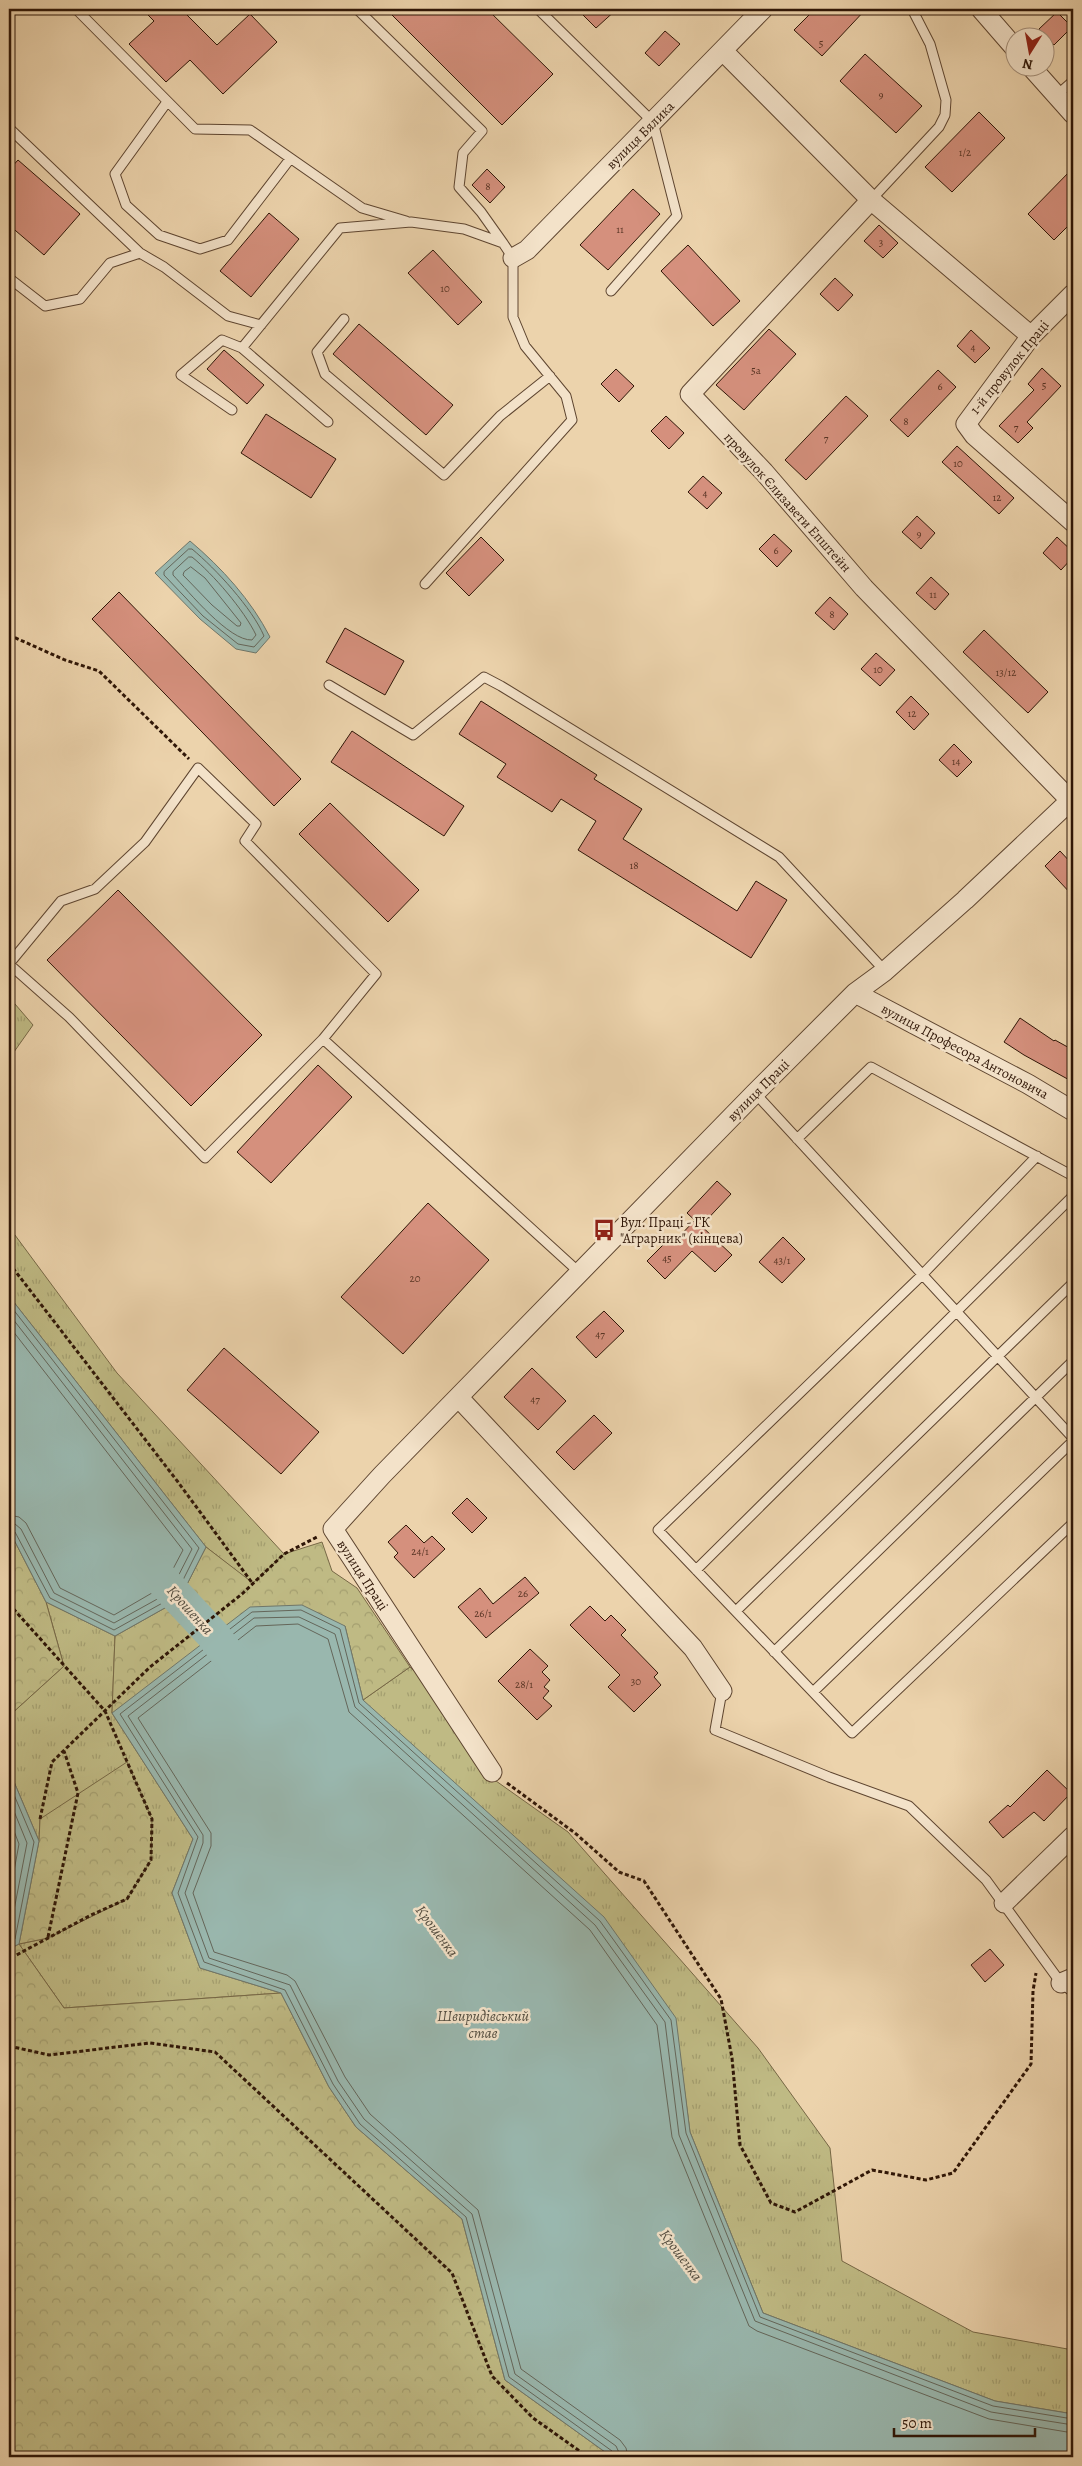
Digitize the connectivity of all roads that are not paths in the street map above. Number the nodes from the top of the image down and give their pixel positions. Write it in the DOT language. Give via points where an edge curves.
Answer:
graph roads {
  1 [pos="76,9"];
  2 [pos="357,9"];
  3 [pos="538,9"];
  4 [pos="912,9"];
  5 [pos="981,9"];
  6 [pos="759,10"];
  7 [pos="1004,35"];
  8 [pos="723,51"];
  9 [pos="1041,78"];
  10 [pos="1073,80"];
  11 [pos="1056,96"];
  12 [pos="167,102"];
  13 [pos="1073,114"];
  14 [pos="653,122"];
  15 [pos="9,128"];
  16 [pos="290,159"];
  17 [pos="871,200"];
  18 [pos="411,222"];
  19 [pos="508,251"];
  20 [pos="140,253"];
  21 [pos="9,278"];
  22 [pos="611,291"];
  23 [pos="1073,294"];
  24 [pos="344,319"];
  25 [pos="261,325"];
  26 [pos="1031,336"];
  27 [pos="242,348"];
  28 [pos="550,376"];
  29 [pos="232,410"];
  30 [pos="328,422"];
  31 [pos="1073,522"];
  32 [pos="425,584"];
  33 [pos="329,685"];
  34 [pos="1072,799"];
  35 [pos="9,964"];
  36 [pos="886,971"];
  37 [pos="855,993"];
  38 [pos="323,1039"];
  39 [pos="755,1093"];
  40 [pos="1073,1111"];
  41 [pos="797,1139"];
  42 [pos="1037,1156"];
  43 [pos="1073,1176"];
  44 [pos="1073,1196"];
  45 [pos="580,1273"];
  46 [pos="922,1275"];
  47 [pos="1073,1282"];
  48 [pos="957,1312"];
  49 [pos="997,1356"];
  50 [pos="1073,1361"];
  51 [pos="458,1398"];
  52 [pos="1036,1398"];
  53 [pos="1073,1440"];
  54 [pos="1073,1523"];
  55 [pos="696,1570"];
  56 [pos="736,1611"];
  57 [pos="774,1652"];
  58 [pos="722,1691"];
  59 [pos="813,1692"];
  60 [pos="492,1772"];
  61 [pos="1073,1836"];
  62 [pos="1004,1904"];
  63 [pos="1069,1984"];
  1 -- 12 [label="lane"];
  2 -- 19 [label="lane" via="482,131 463,153 459,187"];
  3 -- 14 [label="lane"];
  4 -- 17 [label="lane" via="930,44 946,100 945,115 939,127"];
  5 -- 7 [label="street"];
  6 -- 8 [label="street, вулиця Бялика"];
  8 -- 14 [label="street, вулиця Бялика"];
  8 -- 17 [label="street"];
  9 -- 11 [label="street"];
  10 -- 11 [label="lane"];
  11 -- 13 [label="street"];
  12 -- 16 [label="lane" via="195,129 250,130"];
  12 -- 16 [label="lane" via="115,174 126,205 159,235 200,248 228,240"];
  14 -- 19 [label="street, вулиця Бялика" via="527,250"];
  14 -- 22 [label="lane" via="677,216"];
  15 -- 20 [label="lane"];
  16 -- 18 [label="lane" via="362,208"];
  17 -- 26 [label="street"];
  17 -- 34 [label="street, провулок Єлизавети Епштейн" via="690,394 764,472 864,588"];
  18 -- 19 [label="lane" via="464,229"];
  18 -- 25 [label="lane" via="340,228"];
  19 -- 28 [label="lane" via="513,317 525,346"];
  20 -- 21 [label="lane" via="110,263 80,299 45,306"];
  20 -- 25 [label="lane" via="164,266 228,316"];
  23 -- 26 [label="street, 1-й провулок Праці"];
  24 -- 28 [label="lane" via="317,352 325,374 444,475 500,416"];
  25 -- 27 [label="lane"];
  26 -- 31 [label="street, 1-й провулок Праці" via="966,424 974,435"];
  27 -- 29 [label="lane" via="222,340 181,375"];
  27 -- 30 [label="lane"];
  28 -- 32 [label="lane" via="566,396 572,420"];
  33 -- 36 [label="lane" via="413,735 484,678 493,682 779,857"];
  34 -- 36 [label="street, вулиця Праці"];
  35 -- 38 [label="lane" via="69,1017 206,1158"];
  35 -- 38 [label="lane" via="61,901 95,889 145,842 198,768 256,824 245,841 376,974"];
  36 -- 37 [label="street, вулиця Праці"];
  37 -- 39 [label="street, вулиця Праці"];
  37 -- 40 [label="street, вулиця Професора Антоновича"];
  38 -- 45 [label="lane"];
  39 -- 41 [label="lane"];
  39 -- 45 [label="street, вулиця Праці"];
  41 -- 42 [label="lane" via="871,1067"];
  41 -- 46 [label="lane"];
  42 -- 43 [label="lane"];
  42 -- 46 [label="lane"];
  44 -- 48 [label="lane"];
  45 -- 51 [label="street, вулиця Праці"];
  46 -- 48 [label="lane"];
  46 -- 55 [label="lane" via="658,1530"];
  47 -- 49 [label="lane"];
  48 -- 49 [label="lane"];
  48 -- 55 [label="lane"];
  49 -- 52 [label="lane"];
  49 -- 56 [label="lane"];
  50 -- 52 [label="lane"];
  51 -- 58 [label="street" via="692,1648"];
  51 -- 60 [label="street, вулиця Праці" via="333,1529"];
  52 -- 53 [label="lane"];
  52 -- 57 [label="lane"];
  53 -- 59 [label="lane"];
  54 -- 59 [label="lane" via="852,1733"];
  55 -- 56 [label="lane"];
  56 -- 57 [label="lane"];
  57 -- 59 [label="lane"];
  58 -- 62 [label="lane" via="715,1730 828,1777 909,1806 986,1880"];
  61 -- 62 [label="street"];
  62 -- 63 [label="lane" via="1040,1955"];
}
